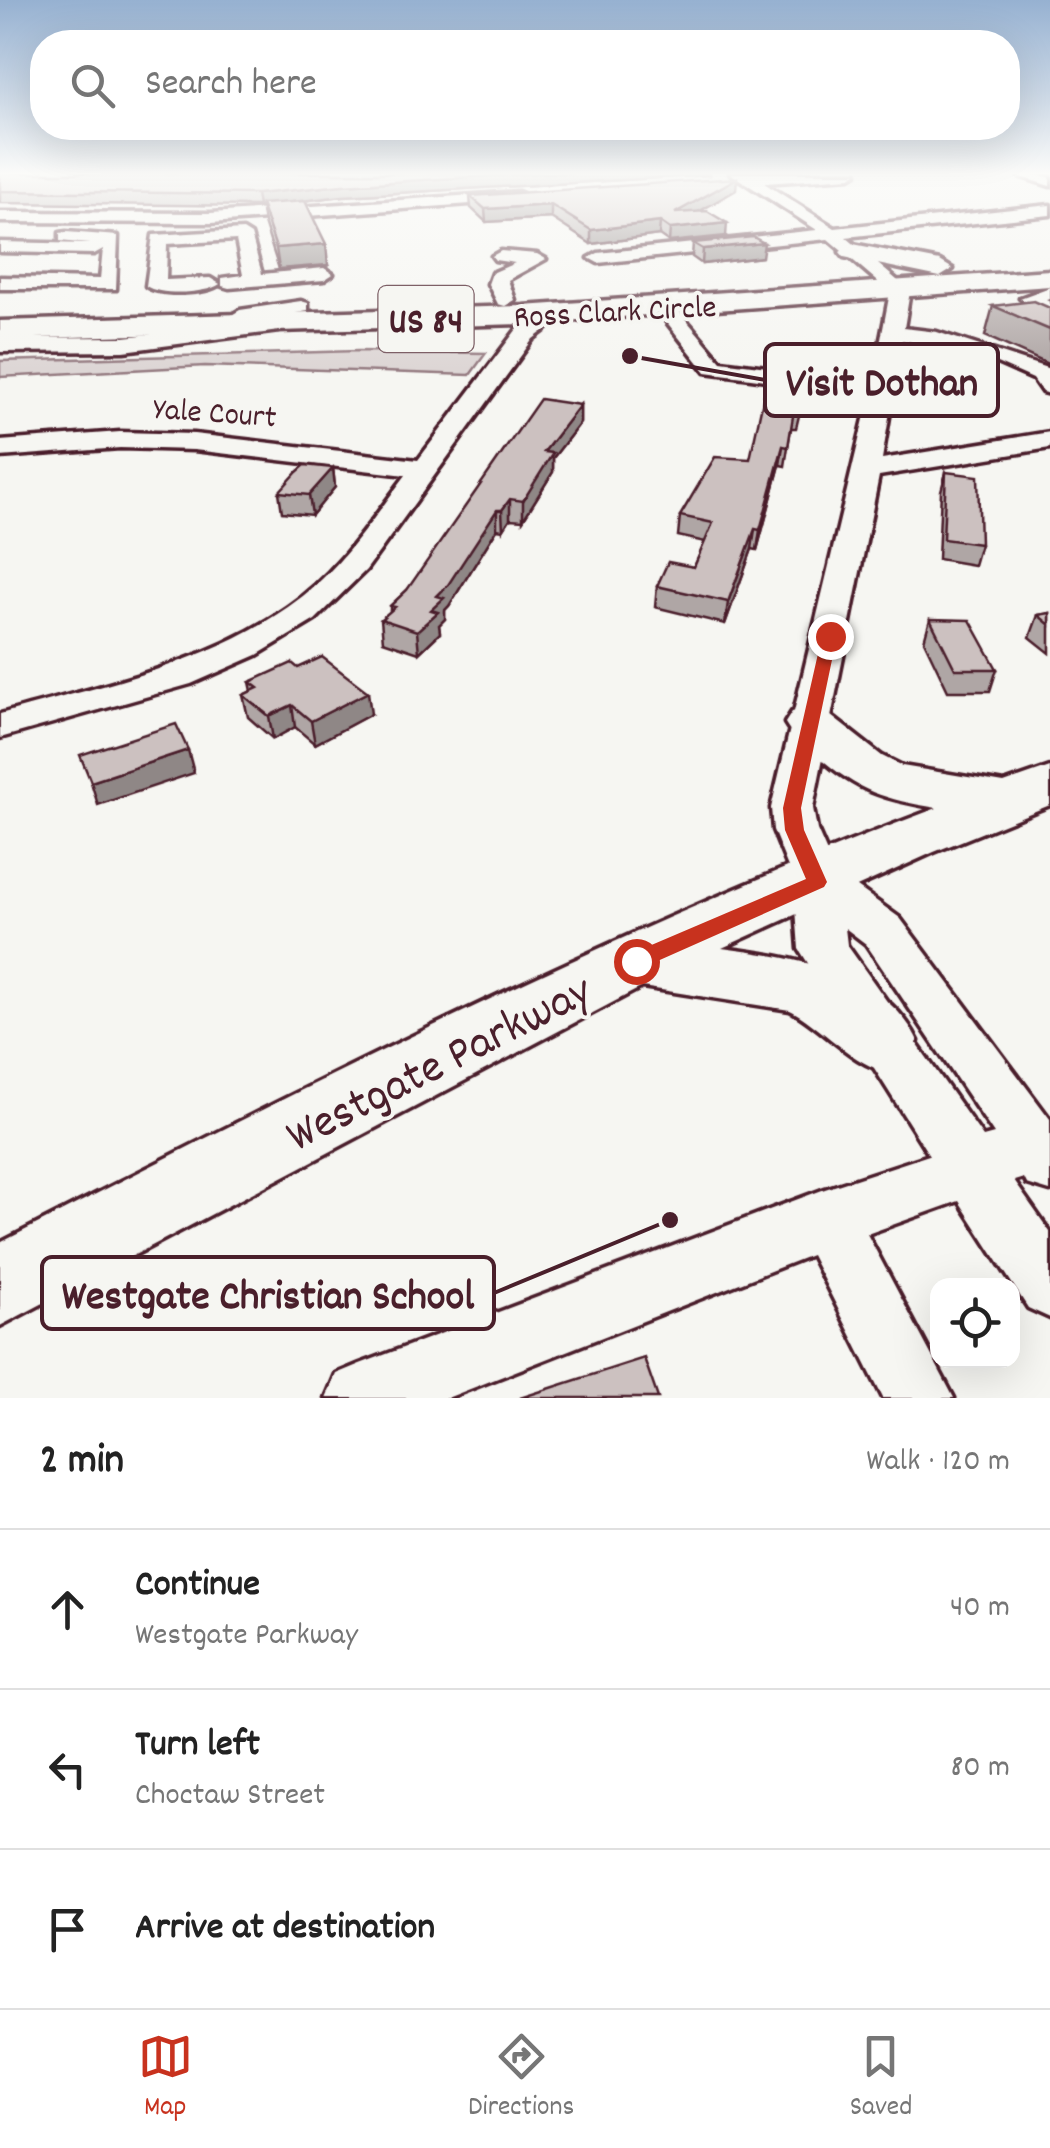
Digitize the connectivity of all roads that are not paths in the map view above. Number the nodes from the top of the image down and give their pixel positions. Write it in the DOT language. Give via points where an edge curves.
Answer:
graph roads {
  1 [pos="103,238"];
  2 [pos="240,238"];
  3 [pos="244,238"];
  4 [pos="774,238"];
  5 [pos="836,238"];
  6 [pos="501,256"];
  7 [pos="598,258"];
  8 [pos="1050,262"];
  9 [pos="958,270"];
  10 [pos="324,274"];
  11 [pos="1050,278"];
  12 [pos="197,280"];
  13 [pos="254,280"];
  14 [pos="0,283"];
  15 [pos="133,285"];
  16 [pos="881,288"];
  17 [pos="819,289"];
  18 [pos="1050,293"];
  19 [pos="665,307"];
  20 [pos="494,308"];
  21 [pos="1050,311"];
  22 [pos="555,313"];
  23 [pos="0,314"];
  24 [pos="305,315"];
  25 [pos="0,330"];
  26 [pos="525,334"];
  27 [pos="0,345"];
  28 [pos="34,345"];
  29 [pos="1050,386"];
  30 [pos="883,389"];
  31 [pos="1050,440"];
  32 [pos="0,450"];
  33 [pos="424,470"];
  34 [pos="866,470"];
  35 [pos="810,723"];
  36 [pos="0,726"];
  37 [pos="1028,794"];
  38 [pos="817,882"];
  39 [pos="636,961"];
  40 [pos="885,1041"];
  41 [pos="1043,1157"];
  42 [pos="972,1169"];
  43 [pos="825,1219"];
  44 [pos="0,1286"];
  45 [pos="1050,1286"];
  46 [pos="360,1398"];
  47 [pos="920,1398"];
  1 -- 15 [label="street" via="112,240"];
  2 -- 12 [label="street"];
  3 -- 13 [label="street"];
  4 -- 7 [label="street"];
  5 -- 16 [label="street"];
  6 -- 20 [label="street" via="537,259 499,277"];
  8 -- 9 [label="highway, Ross Clark Circle / US 84"];
  9 -- 16 [label="highway, Ross Clark Circle / US 84"];
  9 -- 16 [label="highway" via="899,264"];
  10 -- 13 [label="street"];
  11 -- 16 [label="highway, Ross Clark Circle / US 84"];
  12 -- 13 [label="street"];
  12 -- 15 [label="street"];
  12 -- 15 [label="street" via="158,239"];
  12 -- 23 [label="highway, Ross Clark Circle / US 84"];
  12 -- 24 [label="highway, Ross Clark Circle / US 84"];
  12 -- 25 [label="highway, Ross Clark Circle / US 84"];
  12 -- 28 [label="street"];
  14 -- 15 [label="street"];
  16 -- 17 [label="highway, Ross Clark Circle / US 84"];
  16 -- 17 [label="highway" via="855,306"];
  16 -- 29 [label="street" via="928,337 1042,374"];
  16 -- 30 [label="street"];
  17 -- 19 [label="highway, Ross Clark Circle / US 84"];
  17 -- 20 [label="highway, Ross Clark Circle / US 84"];
  18 -- 21 [label="street" via="1030,298"];
  19 -- 22 [label="highway, Ross Clark Circle / US 84"];
  19 -- 30 [label="street" via="714,368"];
  20 -- 22 [label="highway, Ross Clark Circle / US 84"];
  20 -- 24 [label="highway, Ross Clark Circle / US 84"];
  20 -- 26 [label="street"];
  22 -- 26 [label="street"];
  24 -- 28 [label="street" via="124,344"];
  26 -- 33 [label="street"];
  27 -- 28 [label="street"];
  30 -- 34 [label="street"];
  31 -- 34 [label="street"];
  32 -- 33 [label="street, Yale Court" via="176,441"];
  33 -- 36 [label="street" via="329,592 276,631 178,676"];
  34 -- 35 [label="street"];
  35 -- 37 [label="main road" via="890,782"];
  35 -- 38 [label="street" via="792,808"];
  37 -- 38 [label="main road, Westgate Parkway"];
  38 -- 39 [label="main road, Westgate Parkway"];
  38 -- 40 [label="street" via="824,949"];
  38 -- 41 [label="street" via="883,931"];
  39 -- 40 [label="main road" via="800,985 832,1000"];
  39 -- 44 [label="main road, Westgate Parkway" via="331,1111"];
  40 -- 42 [label="street"];
  41 -- 42 [label="street"];
  42 -- 43 [label="street"];
  42 -- 45 [label="street"];
  43 -- 46 [label="street"];
  43 -- 47 [label="street"];
}
